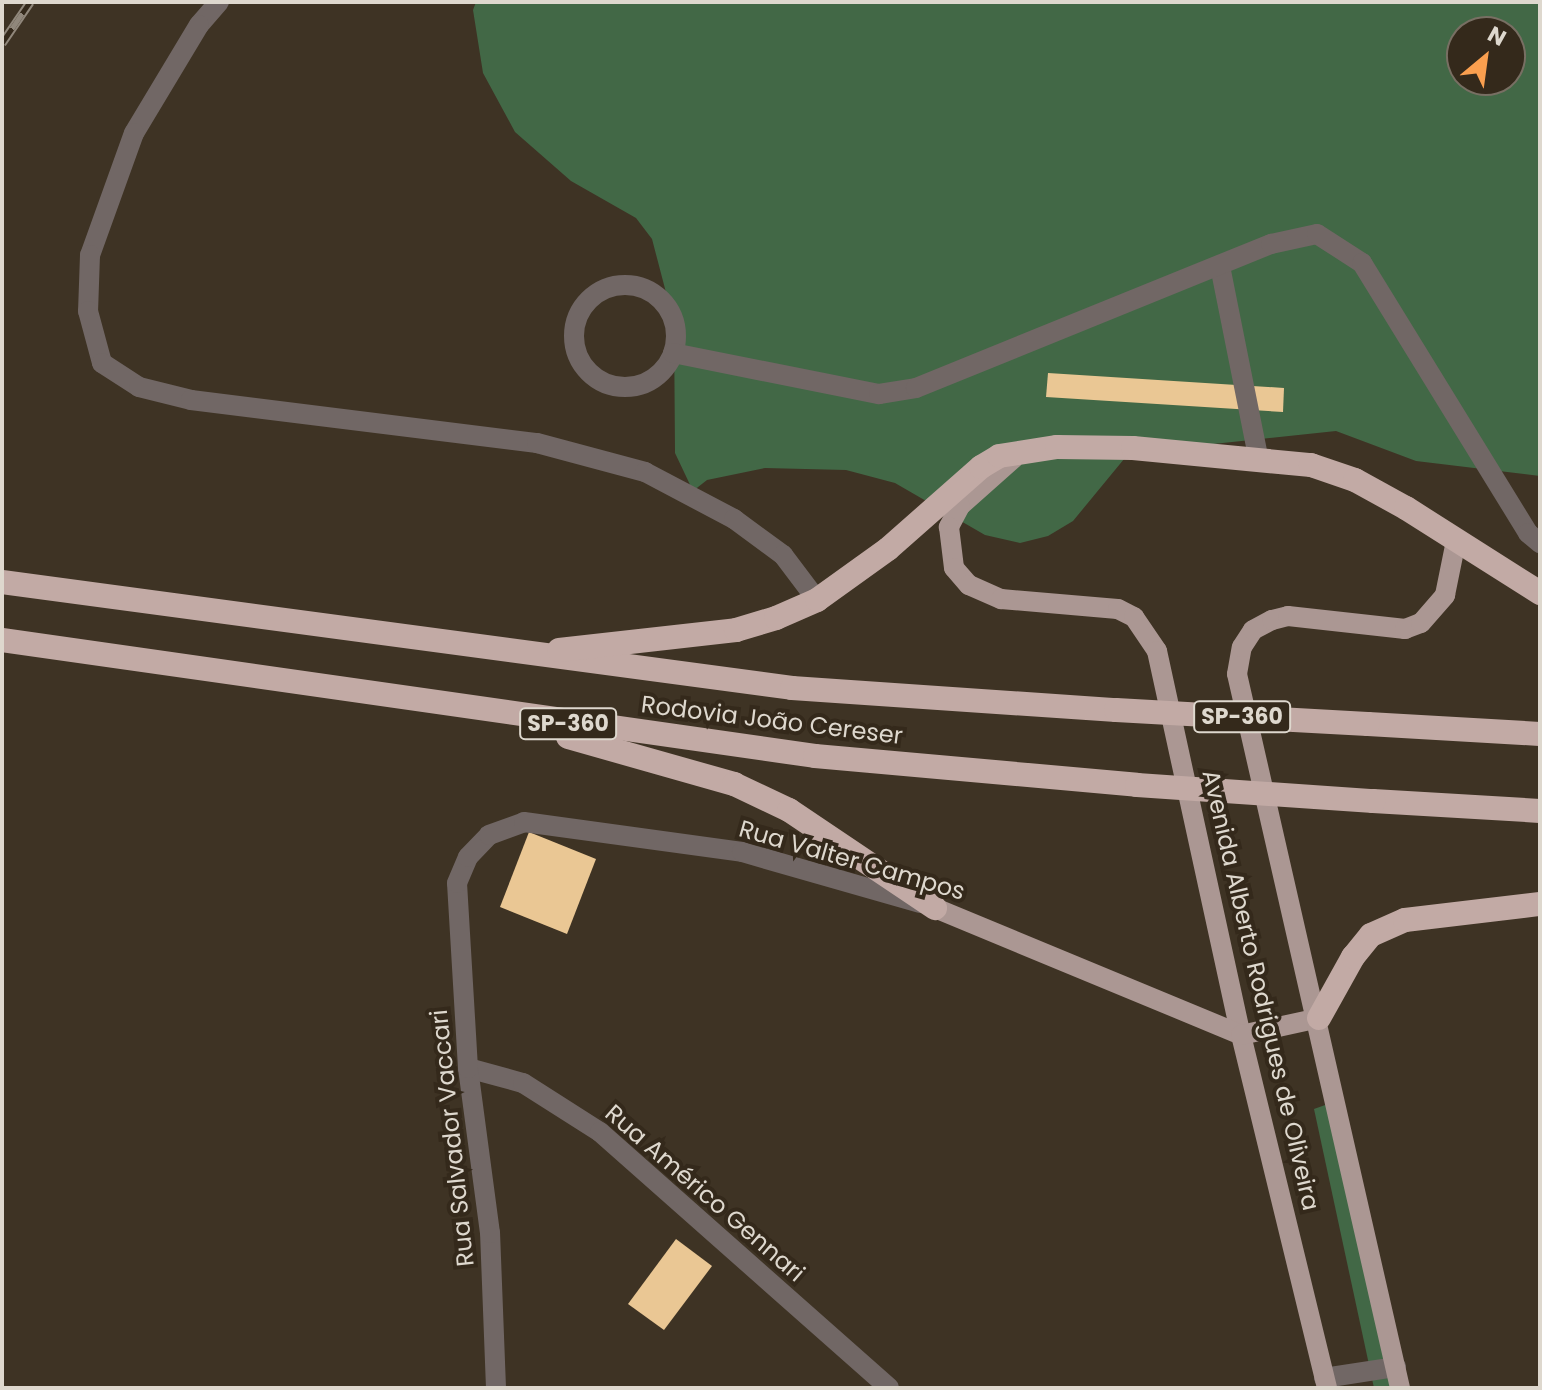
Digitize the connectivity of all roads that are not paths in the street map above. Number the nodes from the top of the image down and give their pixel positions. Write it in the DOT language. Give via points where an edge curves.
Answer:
graph roads {
  1 [pos="219,2"];
  2 [pos="1220,266"];
  3 [pos="673,353"];
  4 [pos="1023,451"];
  5 [pos="1258,457"];
  6 [pos="1456,541"];
  7 [pos="1540,543"];
  8 [pos="2,582"];
  9 [pos="1540,593"];
  10 [pos="817,600"];
  11 [pos="2,640"];
  12 [pos="537,655"];
  13 [pos="481,713"];
  14 [pos="1540,734"];
  15 [pos="1540,811"];
  16 [pos="457,883"];
  17 [pos="1540,904"];
  18 [pos="935,908"];
  19 [pos="1319,1018"];
  20 [pos="1241,1035"];
  21 [pos="468,1068"];
  22 [pos="1396,1367"];
  23 [pos="1325,1383"];
  24 [pos="496,1388"];
  25 [pos="889,1388"];
  26 [pos="1400,1388"];
  1 -- 10 [label="street" via="199,25 134,133 90,255 88,311 102,363 139,387 191,400 537,443 645,472 734,519 783,555"];
  2 -- 3 [label="street" via="916,388 879,394"];
  2 -- 5 [label="street"];
  2 -- 7 [label="street" via="1299,235 1317,234 1362,263 1528,533"];
  3 -- 3 [label="street" via="677,337 671,314 642,287 603,290 577,318 574,334 580,358 608,384 640,385 655,378"];
  4 -- 5 [label="highway" via="1133,448"];
  4 -- 10 [label="highway" via="981,467 888,549"];
  4 -- 20 [label="main road, Avenida Alberto Rodrigues de Oliveira" via="960,506 949,527 954,568 969,585 1001,599 1118,609 1145,629 1164,669"];
  5 -- 6 [label="highway" via="1311,465 1355,480"];
  6 -- 9 [label="highway"];
  6 -- 19 [label="main road, Avenida Alberto Rodrigues de Oliveira" via="1445,595 1421,623 1405,629 1288,616 1253,630 1242,647 1237,674"];
  8 -- 12 [label="highway, Rodovia João Cereser / SP-360"];
  10 -- 12 [label="highway" via="736,630"];
  11 -- 13 [label="highway, Rodovia João Cereser / SP-360"];
  12 -- 14 [label="highway, Rodovia João Cereser / SP-360, bridge" via="792,688"];
  13 -- 15 [label="highway, Rodovia João Cereser / SP-360, bridge" via="815,756 1137,785"];
  13 -- 18 [label="highway" via="734,784 789,810"];
  16 -- 18 [label="street, Rua Valter Campos" via="468,857 489,835 524,822 742,852"];
  16 -- 21 [label="street, Rua Salvador Vaccari"];
  17 -- 19 [label="highway" via="1405,920 1371,935"];
  18 -- 20 [label="main road, Rua Valter Campos"];
  19 -- 20 [label="main road"];
  19 -- 22 [label="main road, Avenida Alberto Rodrigues de Oliveira"];
  20 -- 23 [label="main road, Avenida Alberto Rodrigues de Oliveira"];
  21 -- 24 [label="street, Rua Salvador Vaccari" via="490,1233"];
  21 -- 25 [label="street, Rua Américo Gennari" via="523,1083 600,1132"];
  22 -- 23 [label="street"];
  22 -- 26 [label="main road, Avenida Alberto Rodrigues de Oliveira"];
}
